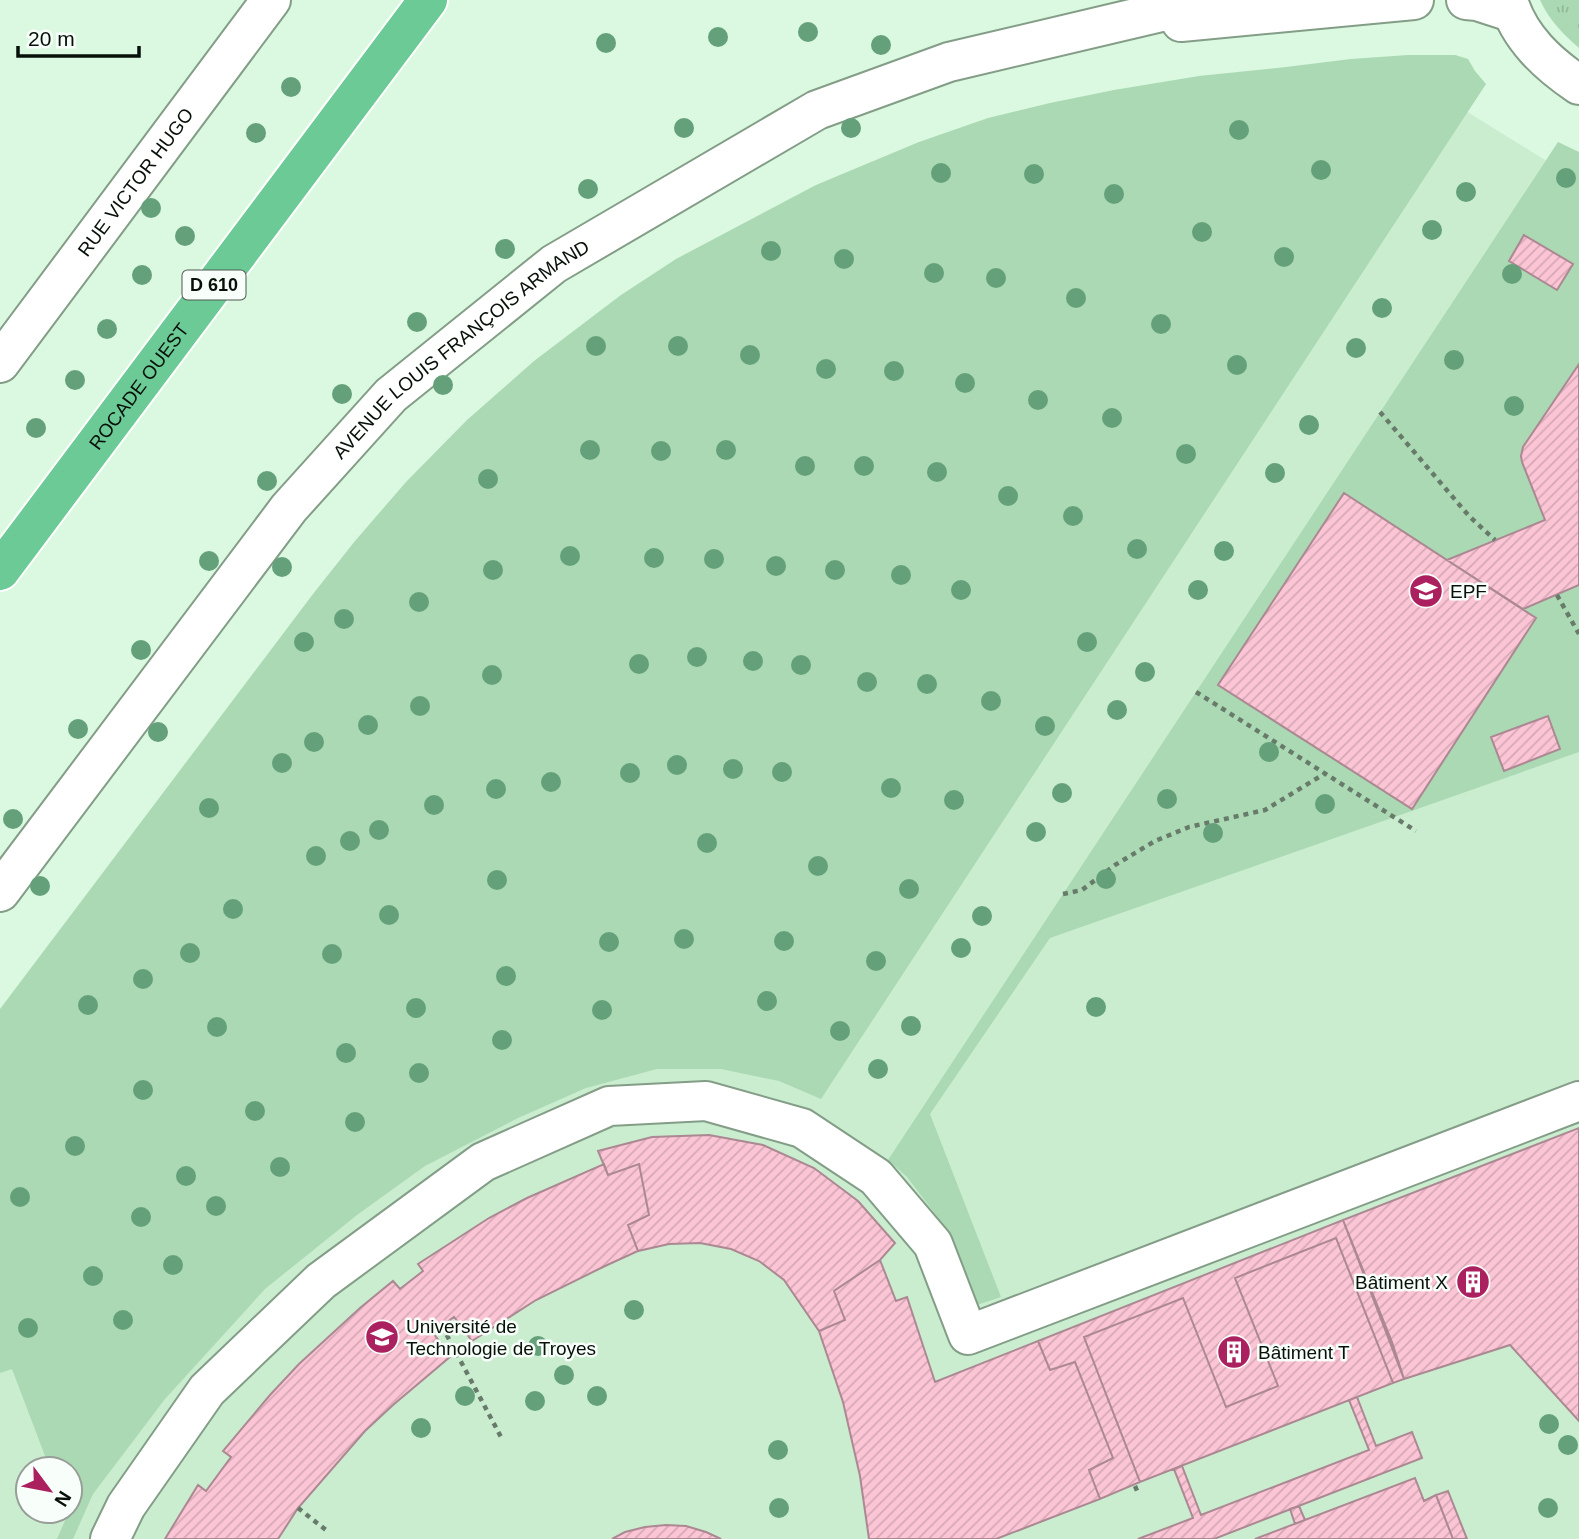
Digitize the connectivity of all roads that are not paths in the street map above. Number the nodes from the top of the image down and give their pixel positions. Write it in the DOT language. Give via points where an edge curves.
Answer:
graph roads {
  1 [pos="271,0"];
  2 [pos="428,0"];
  3 [pos="1212,0"];
  4 [pos="1414,0"];
  5 [pos="1466,0"];
  6 [pos="1510,6"];
  7 [pos="1088,30"];
  8 [pos="1579,85"];
  9 [pos="0,363"];
  10 [pos="0,571"];
  11 [pos="0,892"];
  12 [pos="1579,1101"];
  13 [pos="110,1539"];
  1 -- 9 [label="street, RUE VICTOR HUGO"];
  2 -- 10 [label="main road, ROCADE OUEST / D 610"];
  3 -- 7 [label="street, AVENUE LOUIS FRANÇOIS ARMAND"];
  4 -- 7 [label="street, AVENUE LOUIS FRANÇOIS ARMAND"];
  5 -- 6 [label="street"];
  6 -- 8 [label="street" via="1530,43"];
  7 -- 11 [label="street, AVENUE LOUIS FRANÇOIS ARMAND" via="950,62 817,110 554,264 391,395 289,508"];
  12 -- 13 [label="street" via="968,1335 933,1244 876,1177 802,1128 706,1101 609,1105 483,1162 321,1281 207,1390 126,1506"];
}
